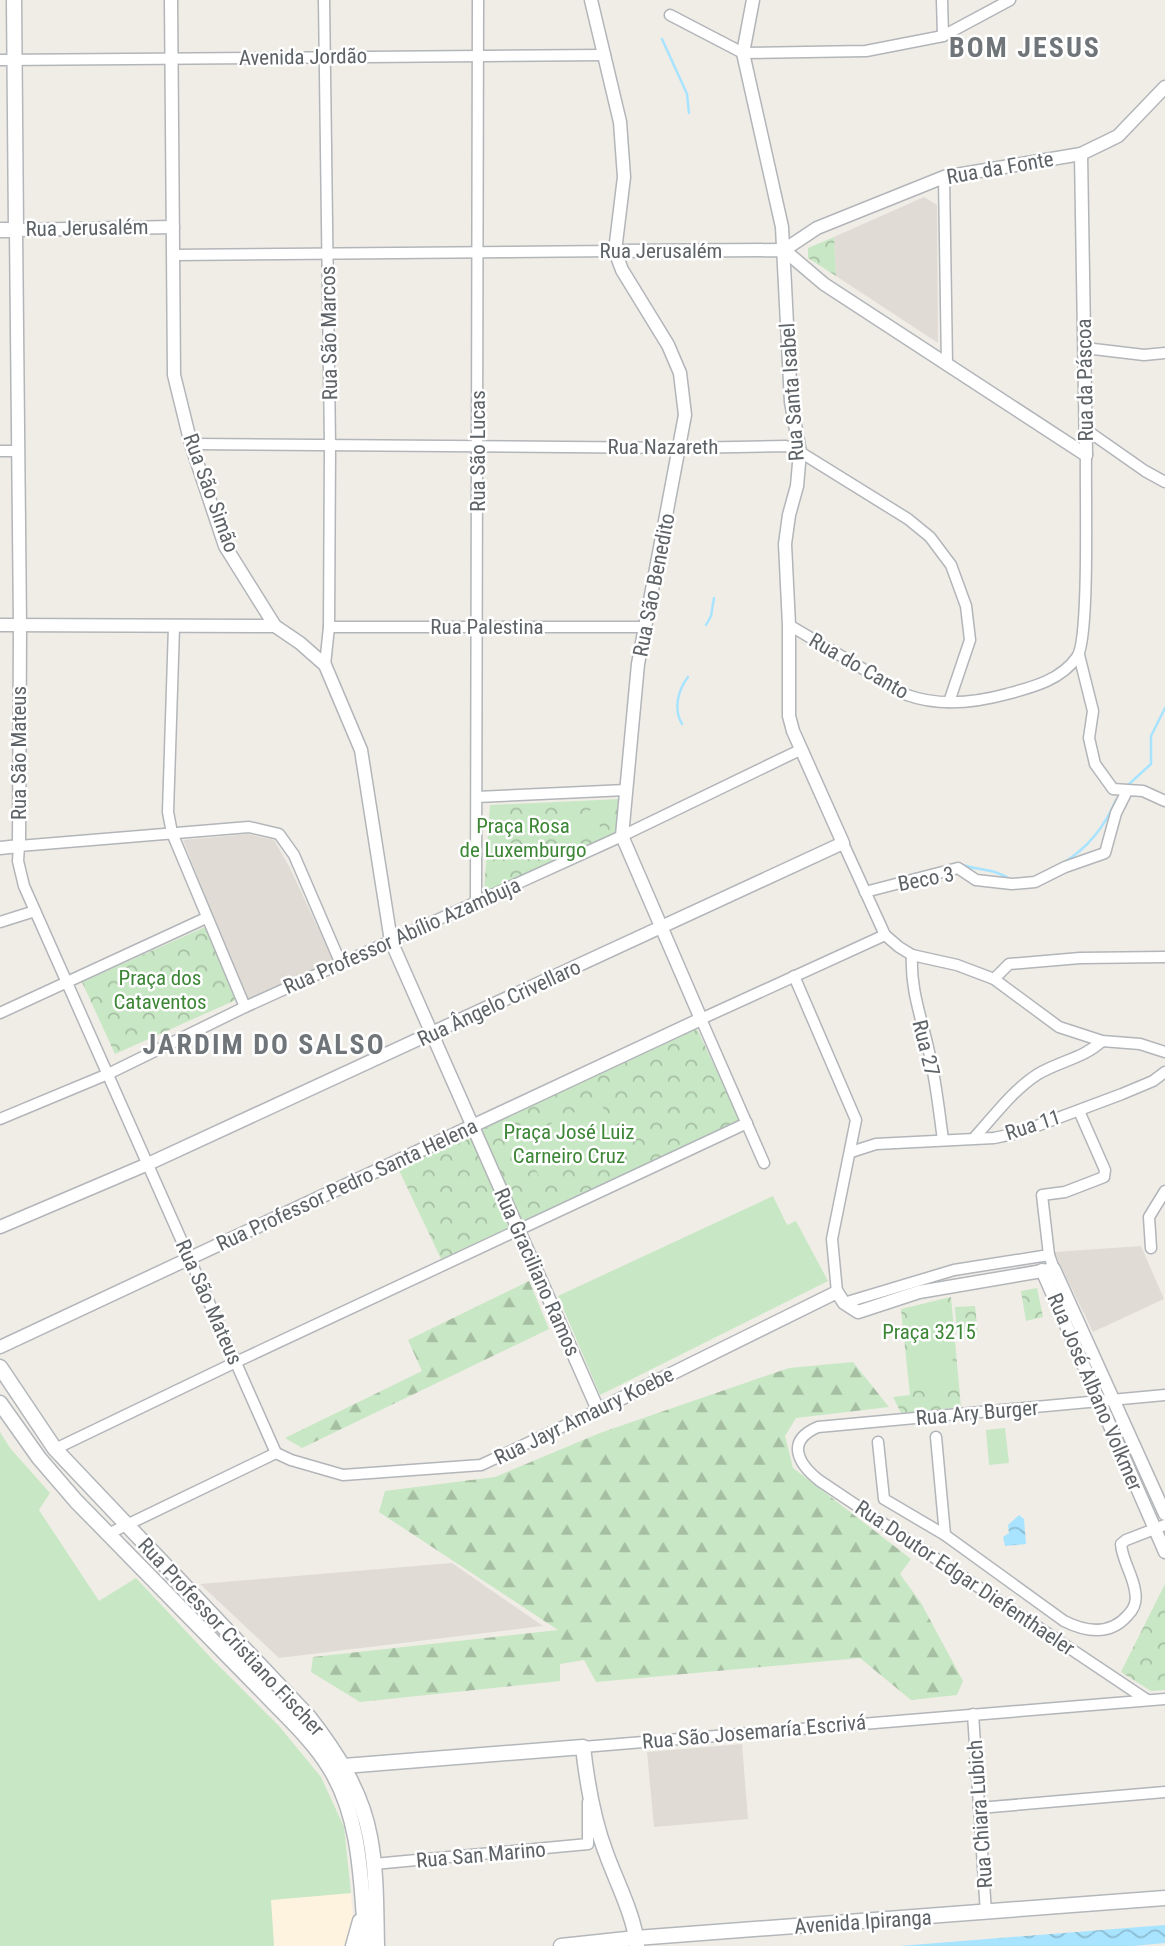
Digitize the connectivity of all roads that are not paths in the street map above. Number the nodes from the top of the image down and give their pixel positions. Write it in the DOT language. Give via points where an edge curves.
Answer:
graph roads {
  1 [pos="14,0"];
  2 [pos="171,0"];
  3 [pos="324,0"];
  4 [pos="478,0"];
  5 [pos="591,0"];
  6 [pos="753,0"];
  7 [pos="942,0"];
  8 [pos="1010,0"];
  9 [pos="670,15"];
  10 [pos="943,36"];
  11 [pos="743,53"];
  12 [pos="605,55"];
  13 [pos="479,56"];
  14 [pos="325,57"];
  15 [pos="172,58"];
  16 [pos="7,60"];
  17 [pos="1165,87"];
  18 [pos="1081,154"];
  19 [pos="944,177"];
  20 [pos="173,227"];
  21 [pos="0,230"];
  22 [pos="16,230"];
  23 [pos="784,250"];
  24 [pos="615,251"];
  25 [pos="478,253"];
  26 [pos="328,254"];
  27 [pos="173,255"];
  28 [pos="1085,348"];
  29 [pos="1165,353"];
  30 [pos="947,365"];
  31 [pos="1086,429"];
  32 [pos="191,444"];
  33 [pos="330,445"];
  34 [pos="478,446"];
  35 [pos="680,448"];
  36 [pos="0,451"];
  37 [pos="18,451"];
  38 [pos="800,452"];
  39 [pos="1086,454"];
  40 [pos="1165,482"];
  41 [pos="0,625"];
  42 [pos="789,625"];
  43 [pos="20,626"];
  44 [pos="174,626"];
  45 [pos="275,626"];
  46 [pos="329,627"];
  47 [pos="477,627"];
  48 [pos="645,627"];
  49 [pos="1079,656"];
  50 [pos="325,665"];
  51 [pos="949,702"];
  52 [pos="802,749"];
  53 [pos="626,790"];
  54 [pos="1127,791"];
  55 [pos="477,797"];
  56 [pos="1165,801"];
  57 [pos="172,834"];
  58 [pos="622,836"];
  59 [pos="843,843"];
  60 [pos="19,846"];
  61 [pos="0,848"];
  62 [pos="865,892"];
  63 [pos="476,901"];
  64 [pos="35,911"];
  65 [pos="206,918"];
  66 [pos="0,922"];
  67 [pos="660,928"];
  68 [pos="885,935"];
  69 [pos="391,942"];
  70 [pos="912,955"];
  71 [pos="1165,957"];
  72 [pos="341,964"];
  73 [pos="794,976"];
  74 [pos="994,979"];
  75 [pos="67,983"];
  76 [pos="245,1007"];
  77 [pos="0,1013"];
  78 [pos="701,1019"];
  79 [pos="432,1035"];
  80 [pos="1102,1041"];
  81 [pos="1165,1052"];
  82 [pos="1165,1072"];
  83 [pos="108,1074"];
  84 [pos="1079,1111"];
  85 [pos="0,1119"];
  86 [pos="747,1123"];
  87 [pos="472,1126"];
  88 [pos="975,1137"];
  89 [pos="943,1140"];
  90 [pos="851,1152"];
  91 [pos="764,1163"];
  92 [pos="148,1164"];
  93 [pos="1165,1191"];
  94 [pos="0,1227"];
  95 [pos="518,1229"];
  96 [pos="1151,1248"];
  97 [pos="1049,1255"];
  98 [pos="190,1258"];
  99 [pos="1048,1269"];
  100 [pos="841,1298"];
  101 [pos="0,1347"];
  102 [pos="236,1362"];
  103 [pos="0,1367"];
  104 [pos="1165,1395"];
  105 [pos="1107,1401"];
  106 [pos="0,1403"];
  107 [pos="598,1410"];
  108 [pos="936,1437"];
  109 [pos="878,1442"];
  110 [pos="798,1446"];
  111 [pos="55,1448"];
  112 [pos="276,1453"];
  113 [pos="1165,1514"];
  114 [pos="126,1524"];
  115 [pos="1160,1528"];
  116 [pos="108,1534"];
  117 [pos="945,1535"];
  118 [pos="1165,1552"];
  119 [pos="174,1575"];
  120 [pos="161,1587"];
  121 [pos="1165,1699"];
  122 [pos="1147,1700"];
  123 [pos="973,1714"];
  124 [pos="583,1747"];
  125 [pos="337,1767"];
  126 [pos="588,1790"];
  127 [pos="1165,1792"];
  128 [pos="979,1808"];
  129 [pos="374,1864"];
  130 [pos="1165,1898"];
  131 [pos="363,1906"];
  132 [pos="986,1913"];
  133 [pos="637,1942"];
  134 [pos="353,1946"];
  135 [pos="366,1946"];
  136 [pos="377,1946"];
  137 [pos="561,1946"];
  1 -- 16 [label="main road, Rua São Mateus"];
  2 -- 15 [label="street, Rua São Simão"];
  3 -- 14 [label="street, Rua São Marcos"];
  4 -- 13 [label="street, Rua São Lucas"];
  5 -- 12 [label="street"];
  6 -- 11 [label="street, Rua Santa Isabel"];
  7 -- 10 [label="street"];
  8 -- 10 [label="street"];
  9 -- 11 [label="street"];
  10 -- 11 [label="street" via="866,51"];
  11 -- 23 [label="street, Rua Santa Isabel"];
  12 -- 13 [label="street, Avenida Jordão"];
  12 -- 24 [label="street" via="620,122 624,177"];
  13 -- 14 [label="street, Avenida Jordão"];
  13 -- 25 [label="street, Rua São Lucas"];
  14 -- 15 [label="street, Avenida Jordão"];
  14 -- 26 [label="street, Rua São Marcos"];
  15 -- 16 [label="street, Avenida Jordão"];
  15 -- 20 [label="street, Rua São Simão"];
  16 -- 22 [label="main road, Rua São Mateus"];
  17 -- 18 [label="street, Rua da Fonte" via="1118,136"];
  18 -- 19 [label="street, Rua da Fonte"];
  18 -- 28 [label="street, Rua da Páscoa"];
  19 -- 23 [label="street, Rua da Fonte" via="817,228"];
  19 -- 30 [label="street"];
  20 -- 22 [label="street, Rua Jerusalém"];
  20 -- 27 [label="street, Rua São Simão"];
  21 -- 22 [label="main road, Rua Jerusalém"];
  22 -- 37 [label="street, Rua São Mateus"];
  23 -- 24 [label="street, Rua Jerusalém"];
  23 -- 30 [label="street" via="824,284"];
  23 -- 38 [label="street, Rua Santa Isabel" via="791,402"];
  24 -- 25 [label="street, Rua Jerusalém"];
  24 -- 35 [label="street, Rua São Benedito" via="680,373 685,415"];
  25 -- 26 [label="street, Rua Jerusalém"];
  25 -- 34 [label="street, Rua São Lucas"];
  26 -- 27 [label="street, Rua Jerusalém"];
  26 -- 33 [label="street, Rua São Marcos"];
  27 -- 32 [label="street, Rua São Simão" via="174,375"];
  28 -- 29 [label="street"];
  28 -- 31 [label="street, Rua da Páscoa"];
  30 -- 39 [label="street"];
  31 -- 39 [label="street, Rua da Páscoa"];
  31 -- 40 [label="street"];
  32 -- 33 [label="street, Rua Nazareth"];
  32 -- 45 [label="street, Rua São Simão" via="225,546"];
  33 -- 34 [label="street, Rua Nazareth"];
  33 -- 46 [label="street, Rua São Marcos"];
  34 -- 35 [label="street, Rua Nazareth"];
  34 -- 47 [label="street, Rua São Lucas"];
  35 -- 38 [label="street, Rua Nazareth" via="786,446"];
  35 -- 48 [label="street, Rua São Benedito"];
  36 -- 37 [label="street"];
  37 -- 43 [label="street, Rua São Mateus"];
  38 -- 42 [label="street, Rua Santa Isabel" via="785,544"];
  38 -- 51 [label="street, Rua Nazareth" via="908,519 930,537 951,565 966,606 970,640"];
  39 -- 49 [label="street, Rua da Páscoa" via="1085,607"];
  41 -- 43 [label="street"];
  42 -- 51 [label="street, Rua do Canto" via="907,695 926,702"];
  42 -- 52 [label="street, Rua Santa Isabel" via="789,716"];
  43 -- 44 [label="street"];
  43 -- 60 [label="street, Rua São Mateus"];
  44 -- 45 [label="street"];
  44 -- 57 [label="street" via="168,812"];
  45 -- 50 [label="street, Rua São Simão"];
  46 -- 47 [label="street, Rua Palestina"];
  46 -- 50 [label="street, Rua São Marcos"];
  47 -- 48 [label="street, Rua Palestina"];
  47 -- 55 [label="street, Rua São Lucas"];
  48 -- 53 [label="street, Rua São Benedito"];
  49 -- 51 [label="street, Rua do Canto" via="1059,675 1031,688 982,700"];
  49 -- 54 [label="street" via="1093,711 1089,738 1095,764 1113,789"];
  50 -- 69 [label="street, Rua São Simão" via="361,750"];
  52 -- 58 [label="street, Rua Professor Abílio Azambuja"];
  52 -- 59 [label="street, Rua Santa Isabel"];
  53 -- 55 [label="street"];
  53 -- 58 [label="street, Rua São Benedito"];
  54 -- 56 [label="street" via="1143,791"];
  54 -- 62 [label="street, Beco 3" via="1115,813 1105,853 1035,883 976,880 958,867"];
  55 -- 63 [label="street, Rua São Lucas"];
  57 -- 60 [label="street"];
  57 -- 65 [label="street"];
  57 -- 72 [label="street" via="249,827 279,834 294,855"];
  58 -- 63 [label="street, Rua Professor Abílio Azambuja"];
  58 -- 67 [label="street, Rua São Benedito"];
  59 -- 62 [label="street, Rua Santa Isabel"];
  59 -- 67 [label="street, Rua Ângelo Crivellaro"];
  60 -- 61 [label="street"];
  60 -- 64 [label="street, Rua São Mateus" via="24,886"];
  62 -- 68 [label="street, Rua Santa Isabel"];
  63 -- 69 [label="street, Rua Professor Abílio Azambuja"];
  64 -- 66 [label="street"];
  64 -- 75 [label="street, Rua São Mateus"];
  65 -- 75 [label="street"];
  65 -- 76 [label="street"];
  67 -- 78 [label="street, Rua São Benedito"];
  67 -- 79 [label="street, Rua Ângelo Crivellaro"];
  68 -- 70 [label="street"];
  68 -- 73 [label="street, Rua Professor Pedro Santa Helena"];
  69 -- 72 [label="street, Rua Professor Abílio Azambuja"];
  69 -- 79 [label="street, Rua Graciliano Ramos"];
  70 -- 74 [label="street"];
  70 -- 89 [label="street, Rua 27" via="915,1002 929,1050"];
  71 -- 74 [label="street" via="1009,964"];
  72 -- 76 [label="street, Rua Professor Abílio Azambuja"];
  73 -- 78 [label="street, Rua Professor Pedro Santa Helena"];
  73 -- 90 [label="street" via="856,1119"];
  74 -- 80 [label="street" via="1059,1027"];
  75 -- 77 [label="street"];
  75 -- 83 [label="street, Rua São Mateus"];
  76 -- 83 [label="street, Rua Professor Abílio Azambuja"];
  78 -- 86 [label="street, Rua São Benedito"];
  78 -- 87 [label="street, Rua Professor Pedro Santa Helena"];
  79 -- 87 [label="street, Rua Graciliano Ramos"];
  79 -- 92 [label="street, Rua Ângelo Crivellaro"];
  80 -- 81 [label="street" via="1140,1044"];
  80 -- 88 [label="street" via="1091,1051 1037,1074"];
  82 -- 84 [label="street, Rua 11"];
  83 -- 85 [label="street, Rua Professor Abílio Azambuja"];
  83 -- 92 [label="street, Rua São Mateus"];
  84 -- 88 [label="street, Rua 11" via="1018,1133"];
  84 -- 97 [label="street" via="1104,1177 1065,1192 1042,1195"];
  86 -- 91 [label="street, Rua São Benedito"];
  86 -- 95 [label="street"];
  87 -- 95 [label="street, Rua Graciliano Ramos"];
  87 -- 98 [label="street, Rua Professor Pedro Santa Helena"];
  88 -- 89 [label="street, Rua 11"];
  89 -- 90 [label="street, Rua 11" via="876,1144"];
  90 -- 100 [label="street" via="832,1238"];
  92 -- 94 [label="street, Rua Ângelo Crivellaro"];
  92 -- 98 [label="street, Rua São Mateus"];
  93 -- 96 [label="street" via="1149,1217"];
  95 -- 102 [label="street"];
  95 -- 107 [label="street, Rua Graciliano Ramos"];
  97 -- 99 [label="street"];
  97 -- 100 [label="street" via="954,1270"];
  98 -- 101 [label="street, Rua Professor Pedro Santa Helena"];
  98 -- 102 [label="street, Rua São Mateus"];
  99 -- 100 [label="street, Rua José Albano Volkmer" via="919,1292 858,1312"];
  99 -- 105 [label="street, Rua José Albano Volkmer"];
  100 -- 107 [label="street, Rua Jayr Amaury Koebe"];
  102 -- 111 [label="street"];
  102 -- 112 [label="street, Rua São Mateus"];
  103 -- 111 [label="main road, Rua Professor Cristiano Fischer"];
  104 -- 105 [label="street, Rua Ary Burger"];
  105 -- 110 [label="street, Rua Ary Burger" via="818,1427 806,1432"];
  105 -- 113 [label="street, Rua José Albano Volkmer"];
  105 -- 115 [label="street, Rua José Albano Volkmer"];
  106 -- 116 [label="main road, Rua Professor Cristiano Fischer" via="39,1458"];
  107 -- 112 [label="street, Rua Jayr Amaury Koebe" via="481,1465 343,1475"];
  108 -- 117 [label="street"];
  109 -- 117 [label="street" via="884,1499"];
  110 -- 122 [label="street, Rua Doutor Edgar Diefenthaeler" via="799,1460 820,1481"];
  111 -- 114 [label="main road, Rua Professor Cristiano Fischer"];
  112 -- 114 [label="street"];
  114 -- 116 [label="street"];
  114 -- 119 [label="main road, Rua Professor Cristiano Fischer"];
  115 -- 117 [label="street" via="1121,1544 1136,1605 1114,1628 1100,1630 1081,1629 1064,1621"];
  115 -- 118 [label="street, Rua José Albano Volkmer"];
  116 -- 120 [label="main road, Rua Professor Cristiano Fischer"];
  119 -- 120 [label="main road"];
  119 -- 125 [label="main road, Rua Professor Cristiano Fischer" via="309,1717"];
  120 -- 125 [label="main road, Rua Professor Cristiano Fischer"];
  121 -- 122 [label="street, Rua São Josemaría Escrivá"];
  122 -- 123 [label="street, Rua São Josemaría Escrivá"];
  123 -- 124 [label="street, Rua São Josemaría Escrivá"];
  123 -- 128 [label="street, Rua Chiara Lubich"];
  124 -- 125 [label="main road, Rua São Josemaría Escrivá"];
  124 -- 126 [label="main road"];
  125 -- 129 [label="main road, Rua Professor Cristiano Fischer" via="362,1808"];
  125 -- 131 [label="main road, Rua Professor Cristiano Fischer" via="355,1835"];
  126 -- 129 [label="street, Rua San Marino" via="587,1844"];
  126 -- 133 [label="main road"];
  127 -- 128 [label="street"];
  128 -- 132 [label="street, Rua Chiara Lubich"];
  129 -- 136 [label="main road, Rua Professor Cristiano Fischer"];
  130 -- 132 [label="main road, Avenida Ipiranga"];
  131 -- 134 [label="main road"];
  131 -- 135 [label="main road, Rua Professor Cristiano Fischer"];
  132 -- 133 [label="main road, Avenida Ipiranga"];
  133 -- 137 [label="main road, Avenida Ipiranga"];
}
